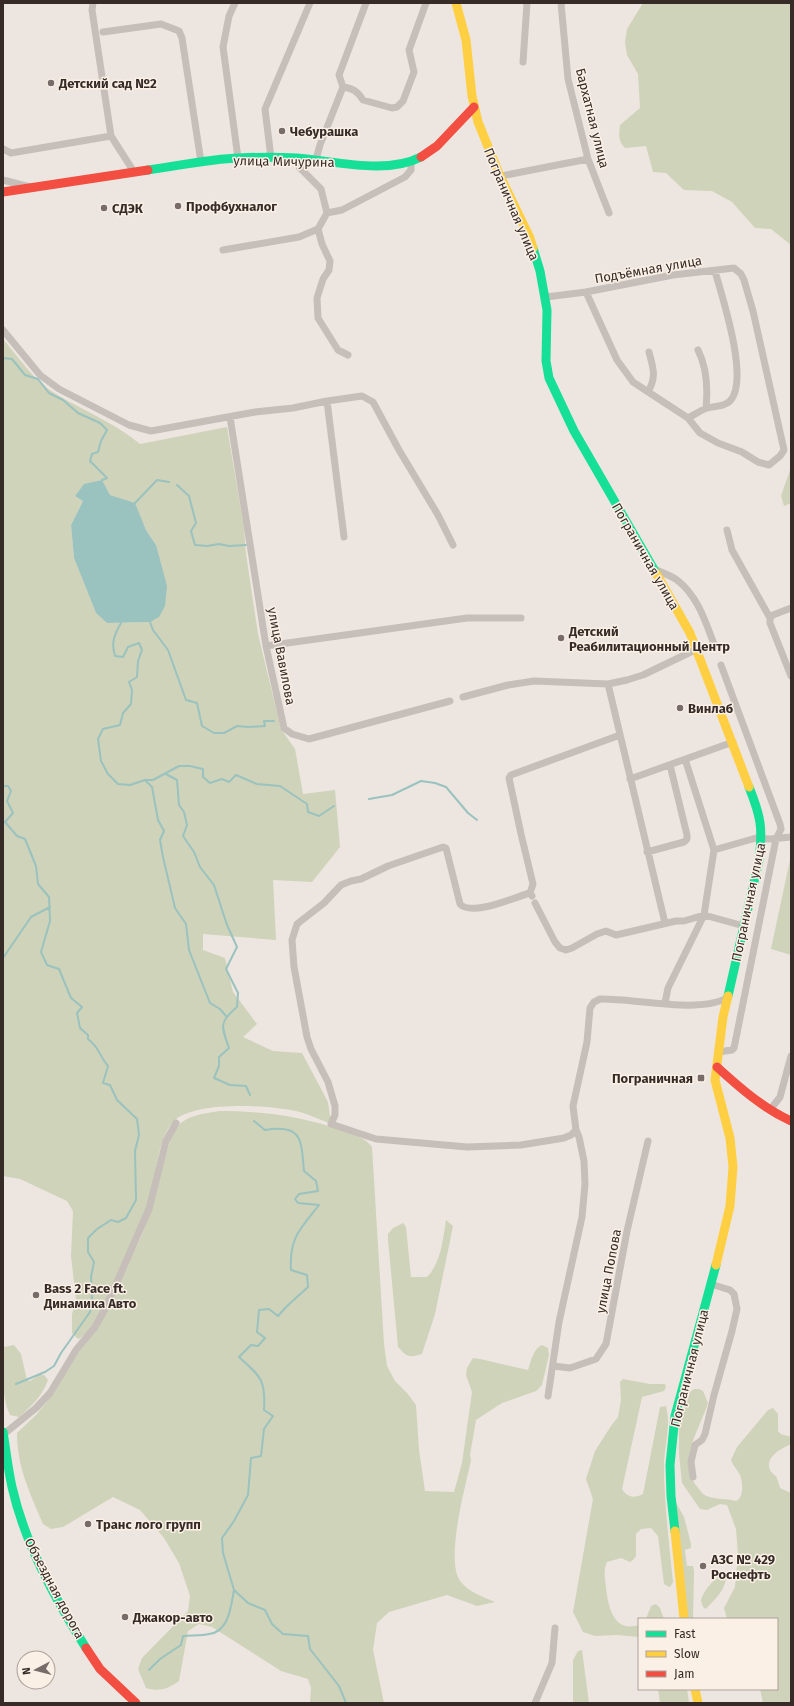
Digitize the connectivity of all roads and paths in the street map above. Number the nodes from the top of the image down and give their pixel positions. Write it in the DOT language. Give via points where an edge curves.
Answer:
graph roads {
  1 [pos="93,3"];
  2 [pos="235,3"];
  3 [pos="310,3"];
  4 [pos="366,3"];
  5 [pos="426,3"];
  6 [pos="456,3"];
  7 [pos="526,3"];
  8 [pos="561,3"];
  9 [pos="103,32"];
  10 [pos="523,62"];
  11 [pos="343,87"];
  12 [pos="474,107"];
  13 [pos="111,136"];
  14 [pos="3,149"];
  15 [pos="238,158"];
  16 [pos="271,158"];
  17 [pos="296,158"];
  18 [pos="316,159"];
  19 [pos="588,159"];
  20 [pos="201,162"];
  21 [pos="411,162"];
  22 [pos="134,172"];
  23 [pos="501,176"];
  24 [pos="3,180"];
  25 [pos="31,187"];
  26 [pos="3,192"];
  27 [pos="326,213"];
  28 [pos="609,213"];
  29 [pos="318,229"];
  30 [pos="223,250"];
  31 [pos="715,270"];
  32 [pos="586,292"];
  33 [pos="546,297"];
  34 [pos="3,330"];
  35 [pos="698,350"];
  36 [pos="649,352"];
  37 [pos="348,355"];
  38 [pos="648,392"];
  39 [pos="327,401"];
  40 [pos="706,408"];
  41 [pos="230,417"];
  42 [pos="688,418"];
  43 [pos="727,530"];
  44 [pos="344,537"];
  45 [pos="453,545"];
  46 [pos="652,568"];
  47 [pos="791,608"];
  48 [pos="521,618"];
  49 [pos="770,621"];
  50 [pos="266,646"];
  51 [pos="715,647"];
  52 [pos="697,649"];
  53 [pos="721,665"];
  54 [pos="791,676"];
  55 [pos="608,684"];
  56 [pos="463,697"];
  57 [pos="450,700"];
  58 [pos="620,735"];
  59 [pos="733,742"];
  60 [pos="685,760"];
  61 [pos="670,765"];
  62 [pos="630,780"];
  63 [pos="791,837"];
  64 [pos="762,838"];
  65 [pos="776,839"];
  66 [pos="714,850"];
  67 [pos="647,852"];
  68 [pos="532,898"];
  69 [pos="704,915"];
  70 [pos="665,923"];
  71 [pos="744,926"];
  72 [pos="727,998"];
  73 [pos="665,1003"];
  74 [pos="718,1052"];
  75 [pos="791,1056"];
  76 [pos="717,1067"];
  77 [pos="770,1110"];
  78 [pos="791,1121"];
  79 [pos="176,1123"];
  80 [pos="576,1130"];
  81 [pos="648,1141"];
  82 [pos="711,1284"];
  83 [pos="553,1366"];
  84 [pos="548,1396"];
  85 [pos="3,1432"];
  86 [pos="4,1434"];
  87 [pos="693,1477"];
  88 [pos="684,1618"];
  89 [pos="555,1628"];
  90 [pos="695,1690"];
  91 [pos="136,1703"];
  92 [pos="535,1703"];
  93 [pos="698,1703"];
  1 -- 13 [label="street"];
  2 -- 15 [label="street" via="229,16 223,47"];
  3 -- 16 [label="street" via="265,109"];
  4 -- 11 [label="street" via="339,75"];
  5 -- 11 [label="street" via="409,50 414,72 403,101 398,107 392,108 363,100 358,93"];
  6 -- 12 [label="main road, Пограничная улица" via="468,47"];
  7 -- 10 [label="street"];
  8 -- 19 [label="street, Бархатная улица" via="568,79"];
  9 -- 20 [label="street" via="161,24 179,31"];
  11 -- 18 [label="street"];
  12 -- 21 [label="main road, улица Мичурина" via="437,146"];
  12 -- 23 [label="main road, Пограничная улица" via="487,146"];
  13 -- 14 [label="street" via="11,153"];
  13 -- 22 [label="street"];
  15 -- 16 [label="main road, улица Мичурина"];
  15 -- 20 [label="main road, улица Мичурина"];
  16 -- 17 [label="main road, улица Мичурина"];
  17 -- 18 [label="main road, улица Мичурина"];
  17 -- 27 [label="street" via="299,167 321,189"];
  18 -- 21 [label="main road, улица Мичурина" via="382,165"];
  19 -- 23 [label="street"];
  19 -- 28 [label="street, Бархатная улица"];
  20 -- 22 [label="main road, улица Мичурина"];
  21 -- 27 [label="street" via="411,170 404,177 342,210"];
  22 -- 25 [label="main road, улица Мичурина"];
  23 -- 33 [label="main road, Пограничная улица" via="530,238"];
  24 -- 25 [label="street"];
  25 -- 26 [label="main road, улица Мичурина"];
  27 -- 29 [label="street"];
  29 -- 30 [label="street" via="300,238"];
  29 -- 37 [label="street" via="330,261 329,270 317,298 318,318 338,350"];
  31 -- 32 [label="street, Подъёмная улица" via="673,275"];
  31 -- 40 [label="street, Подъёмная улица" via="732,338 738,380 729,401"];
  31 -- 42 [label="street, Подъёмная улица" via="734,268 741,274 753,310 784,450 769,464 758,462 700,433"];
  32 -- 33 [label="street, Подъёмная улица"];
  32 -- 38 [label="street" via="624,372"];
  33 -- 46 [label="main road, Пограничная улица" via="546,360 549,378 574,431"];
  34 -- 41 [label="street" via="40,375 60,389 129,425 151,431"];
  35 -- 40 [label="street" via="703,359 708,389"];
  36 -- 38 [label="street" via="655,376"];
  38 -- 42 [label="street"];
  39 -- 41 [label="street"];
  39 -- 44 [label="street"];
  39 -- 45 [label="street" via="362,396 373,402"];
  40 -- 42 [label="street, Подъёмная улица"];
  41 -- 50 [label="street, улица Вавилова"];
  43 -- 49 [label="street" via="732,550"];
  46 -- 51 [label="street" via="676,580 689,591"];
  46 -- 52 [label="main road, Пограничная улица"];
  47 -- 49 [label="street" via="773,615"];
  48 -- 50 [label="street" via="468,618"];
  49 -- 54 [label="street"];
  50 -- 57 [label="street, улица Вавилова" via="284,728 292,734 309,739"];
  52 -- 55 [label="street" via="643,675"];
  52 -- 59 [label="main road, Пограничная улица"];
  53 -- 65 [label="street" via="780,824 781,829"];
  55 -- 56 [label="street" via="534,681"];
  55 -- 58 [label="street"];
  58 -- 62 [label="street"];
  58 -- 68 [label="street" via="536,765 509,778 533,884"];
  59 -- 60 [label="street"];
  59 -- 64 [label="main road, Пограничная улица" via="758,810"];
  60 -- 61 [label="street"];
  60 -- 66 [label="street"];
  61 -- 62 [label="street"];
  61 -- 67 [label="street" via="687,839"];
  62 -- 67 [label="street"];
  63 -- 65 [label="street"];
  64 -- 65 [label="street"];
  64 -- 66 [label="street"];
  64 -- 71 [label="main road, Пограничная улица"];
  65 -- 74 [label="street" via="734,1048"];
  66 -- 69 [label="street"];
  67 -- 70 [label="street"];
  68 -- 70 [label="street" via="555,942 566,950 606,931 616,935"];
  68 -- 80 [label="street" via="486,907 463,907 460,904 446,848 443,847 341,886 297,924 292,940 305,1029 311,1049 333,1095 335,1115 331,1124 376,1139 486,1148 564,1138"];
  69 -- 70 [label="street"];
  69 -- 71 [label="street"];
  69 -- 73 [label="street" via="668,988"];
  71 -- 72 [label="main road, Пограничная улица"];
  72 -- 73 [label="street" via="704,1005"];
  72 -- 74 [label="main road, Пограничная улица"];
  73 -- 80 [label="street" via="607,998 594,1002 590,1008 587,1042 573,1106"];
  74 -- 76 [label="main road, Пограничная улица"];
  75 -- 77 [label="street" via="780,1097"];
  76 -- 77 [label="main road" via="758,1103"];
  76 -- 82 [label="main road, Пограничная улица" via="716,1087 730,1138 732,1184 726,1227"];
  77 -- 78 [label="main road"];
  79 -- 86 [label="street" via="166,1141 149,1209 95,1327 76,1350 50,1393"];
  80 -- 83 [label="street" via="584,1161 582,1217 559,1322"];
  81 -- 83 [label="street, улица Попова" via="627,1231 606,1344 596,1360 570,1368"];
  82 -- 87 [label="street" via="730,1290 734,1294 737,1309 705,1434 695,1445 691,1462"];
  82 -- 88 [label="main road, Пограничная улица" via="678,1403 671,1450 671,1496"];
  83 -- 84 [label="street"];
  85 -- 86 [label="main road, Объездная дорога"];
  86 -- 91 [label="main road, Объездная дорога" via="12,1487 31,1546 70,1622 100,1669"];
  89 -- 92 [label="street" via="552,1663"];
  90 -- 93 [label="main road"];
}
